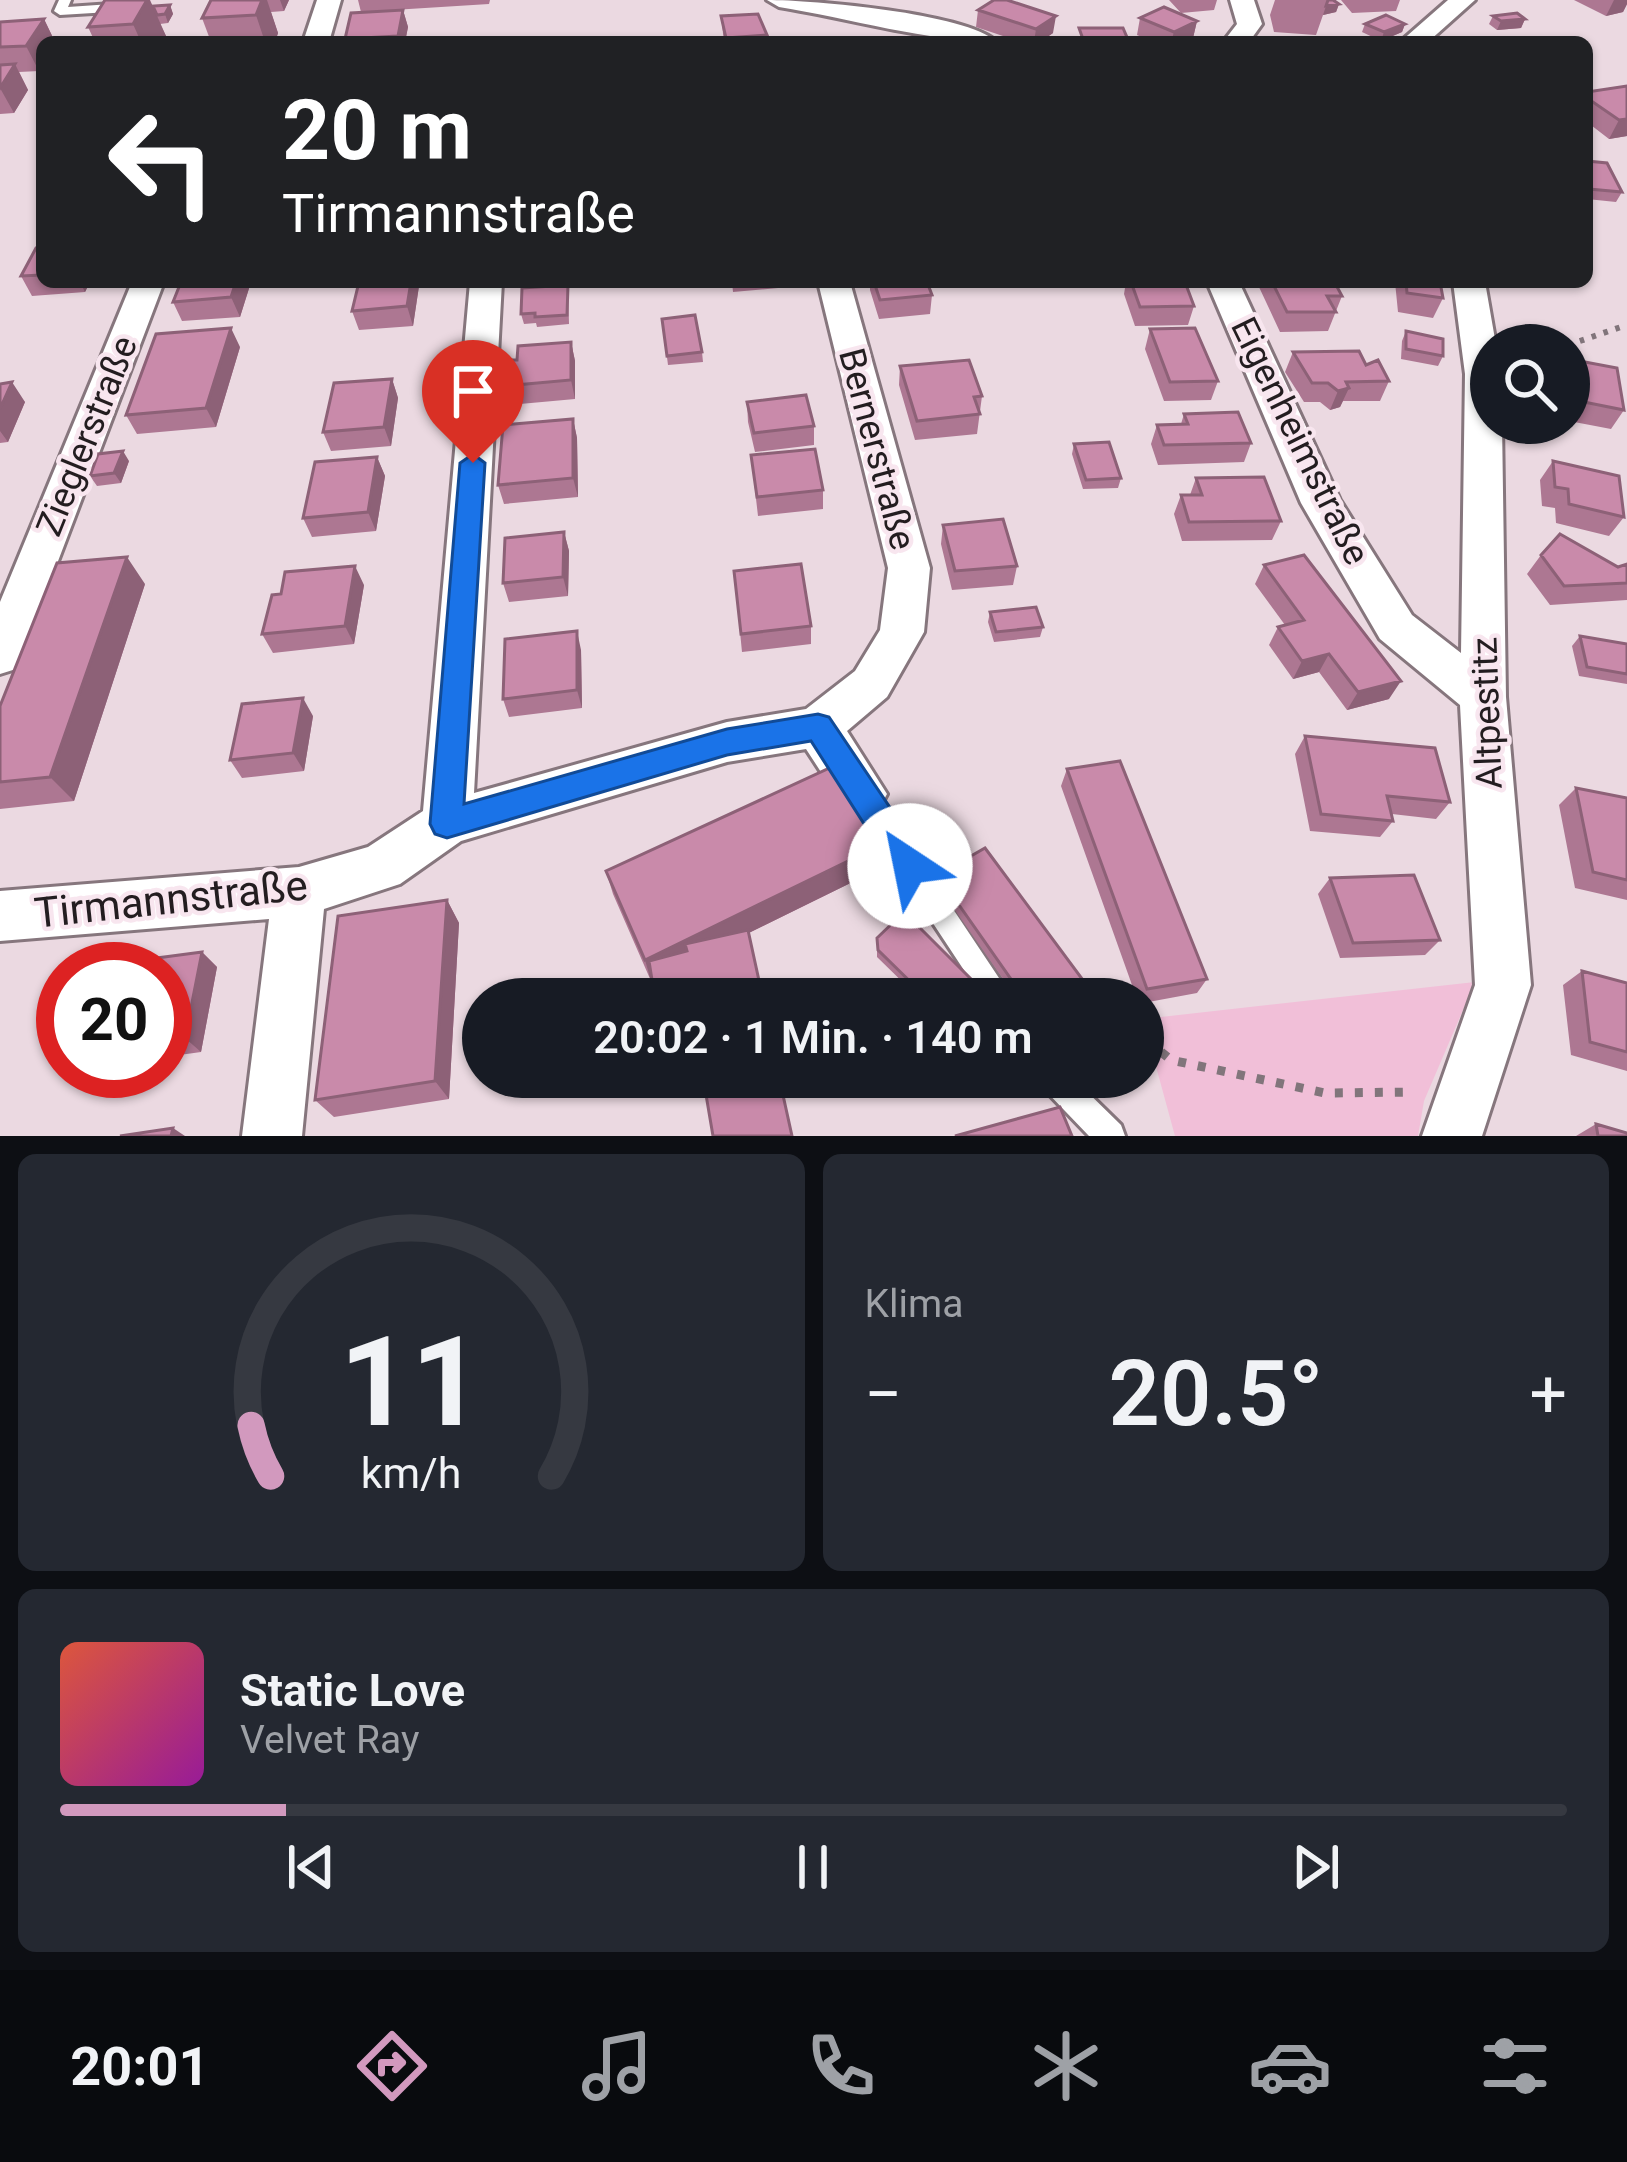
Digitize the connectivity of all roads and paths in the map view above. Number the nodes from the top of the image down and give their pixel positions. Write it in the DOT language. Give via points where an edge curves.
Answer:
graph roads {
  1 [pos="65,0"];
  2 [pos="329,0"];
  3 [pos="778,0"];
  4 [pos="1242,0"];
  5 [pos="1463,0"];
  6 [pos="140,6"];
  7 [pos="318,36"];
  8 [pos="961,36"];
  9 [pos="1241,36"];
  10 [pos="1420,36"];
  11 [pos="146,288"];
  12 [pos="486,288"];
  13 [pos="836,288"];
  14 [pos="1226,288"];
  15 [pos="1470,288"];
  16 [pos="1627,325"];
  17 [pos="1590,338"];
  18 [pos="0,656"];
  19 [pos="1483,697"];
  20 [pos="818,727"];
  21 [pos="862,794"];
  22 [pos="447,824"];
  23 [pos="299,892"];
  24 [pos="0,916"];
  25 [pos="985,978"];
  26 [pos="1164,1054"];
  27 [pos="1073,1098"];
  28 [pos="1458,1114"];
  29 [pos="272,1136"];
  30 [pos="1110,1136"];
  1 -- 6 [label="lane" via="60,10"];
  2 -- 7 [label="street"];
  3 -- 8 [label="street"];
  4 -- 9 [label="street" via="1250,24"];
  5 -- 10 [label="street"];
  11 -- 18 [label="street, Zieglerstraße"];
  12 -- 22 [label="street"];
  13 -- 20 [label="street, Bernerstraße" via="909,568 902,632 871,684"];
  14 -- 19 [label="street, Eigenheimstraße" via="1321,503 1396,627"];
  15 -- 19 [label="street, Altpestitz" via="1483,374"];
  16 -- 17 [label="path"];
  19 -- 28 [label="street, Altpestitz" via="1503,985"];
  20 -- 21 [label="street"];
  20 -- 22 [label="street, Tirmannstraße" via="727,742"];
  21 -- 25 [label="lane"];
  22 -- 23 [label="street, Tirmannstraße" via="382,867"];
  23 -- 24 [label="street, Tirmannstraße"];
  23 -- 29 [label="street"];
  26 -- 28 [label="path" via="1324,1093"];
  27 -- 30 [label="lane"];
}
